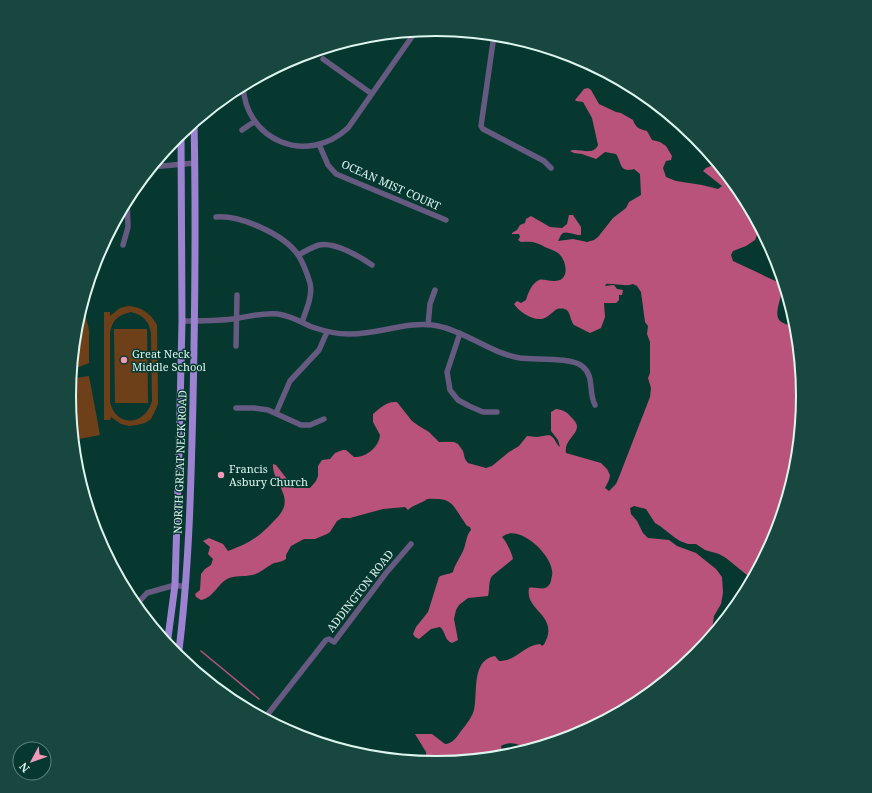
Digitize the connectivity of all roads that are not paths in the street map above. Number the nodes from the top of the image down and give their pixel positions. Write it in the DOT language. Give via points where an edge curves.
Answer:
graph roads {
  1 [pos="412,37"];
  2 [pos="493,41"];
  3 [pos="323,59"];
  4 [pos="244,92"];
  5 [pos="372,94"];
  6 [pos="255,121"];
  7 [pos="194,129"];
  8 [pos="242,130"];
  9 [pos="181,142"];
  10 [pos="319,144"];
  11 [pos="195,162"];
  12 [pos="182,164"];
  13 [pos="159,166"];
  14 [pos="551,168"];
  15 [pos="127,210"];
  16 [pos="216,217"];
  17 [pos="446,220"];
  18 [pos="123,245"];
  19 [pos="298,255"];
  20 [pos="372,266"];
  21 [pos="435,290"];
  22 [pos="237,295"];
  23 [pos="237,318"];
  24 [pos="182,321"];
  25 [pos="195,321"];
  26 [pos="302,322"];
  27 [pos="428,325"];
  28 [pos="327,332"];
  29 [pos="460,333"];
  30 [pos="236,346"];
  31 [pos="595,405"];
  32 [pos="236,408"];
  33 [pos="497,412"];
  34 [pos="276,413"];
  35 [pos="324,419"];
  36 [pos="411,544"];
  37 [pos="174,585"];
  38 [pos="186,587"];
  39 [pos="139,601"];
  40 [pos="168,637"];
  41 [pos="179,649"];
  42 [pos="267,715"];
  1 -- 5 [label="street"];
  2 -- 14 [label="street" via="481,126 544,161"];
  3 -- 5 [label="street"];
  4 -- 6 [label="street" via="247,106"];
  5 -- 10 [label="street" via="348,128 336,138"];
  6 -- 8 [label="street"];
  6 -- 10 [label="street" via="270,136 281,142 304,146"];
  7 -- 11 [label="main road, NORTH GREAT NECK ROAD"];
  9 -- 12 [label="main road, NORTH GREAT NECK ROAD"];
  10 -- 17 [label="street, OCEAN MIST COURT" via="328,165 336,174"];
  11 -- 12 [label="street"];
  11 -- 25 [label="main road, NORTH GREAT NECK ROAD"];
  12 -- 13 [label="street"];
  12 -- 24 [label="main road, NORTH GREAT NECK ROAD"];
  15 -- 18 [label="street" via="128,227"];
  16 -- 19 [label="street" via="227,216 264,229 281,238"];
  19 -- 20 [label="street" via="318,245 330,246 357,255"];
  19 -- 26 [label="street" via="310,284 310,300"];
  21 -- 27 [label="street" via="430,304"];
  22 -- 23 [label="street"];
  23 -- 25 [label="street"];
  23 -- 26 [label="street" via="270,314"];
  23 -- 30 [label="street"];
  24 -- 25 [label="street"];
  24 -- 37 [label="main road, NORTH GREAT NECK ROAD"];
  25 -- 38 [label="main road, NORTH GREAT NECK ROAD"];
  26 -- 28 [label="street"];
  27 -- 28 [label="street" via="401,326 357,334"];
  27 -- 29 [label="street"];
  28 -- 34 [label="street" via="318,350 290,381"];
  29 -- 31 [label="street" via="508,355 581,364 589,374"];
  29 -- 33 [label="street" via="447,372 450,390 458,400 468,406 483,412"];
  32 -- 34 [label="street" via="259,408"];
  34 -- 35 [label="street" via="301,425 310,425"];
  36 -- 42 [label="street, ADDINGTON ROAD" via="334,642 326,640"];
  37 -- 38 [label="street"];
  37 -- 39 [label="street" via="147,593"];
  37 -- 40 [label="main road, NORTH GREAT NECK ROAD"];
  38 -- 41 [label="main road, NORTH GREAT NECK ROAD"];
}
